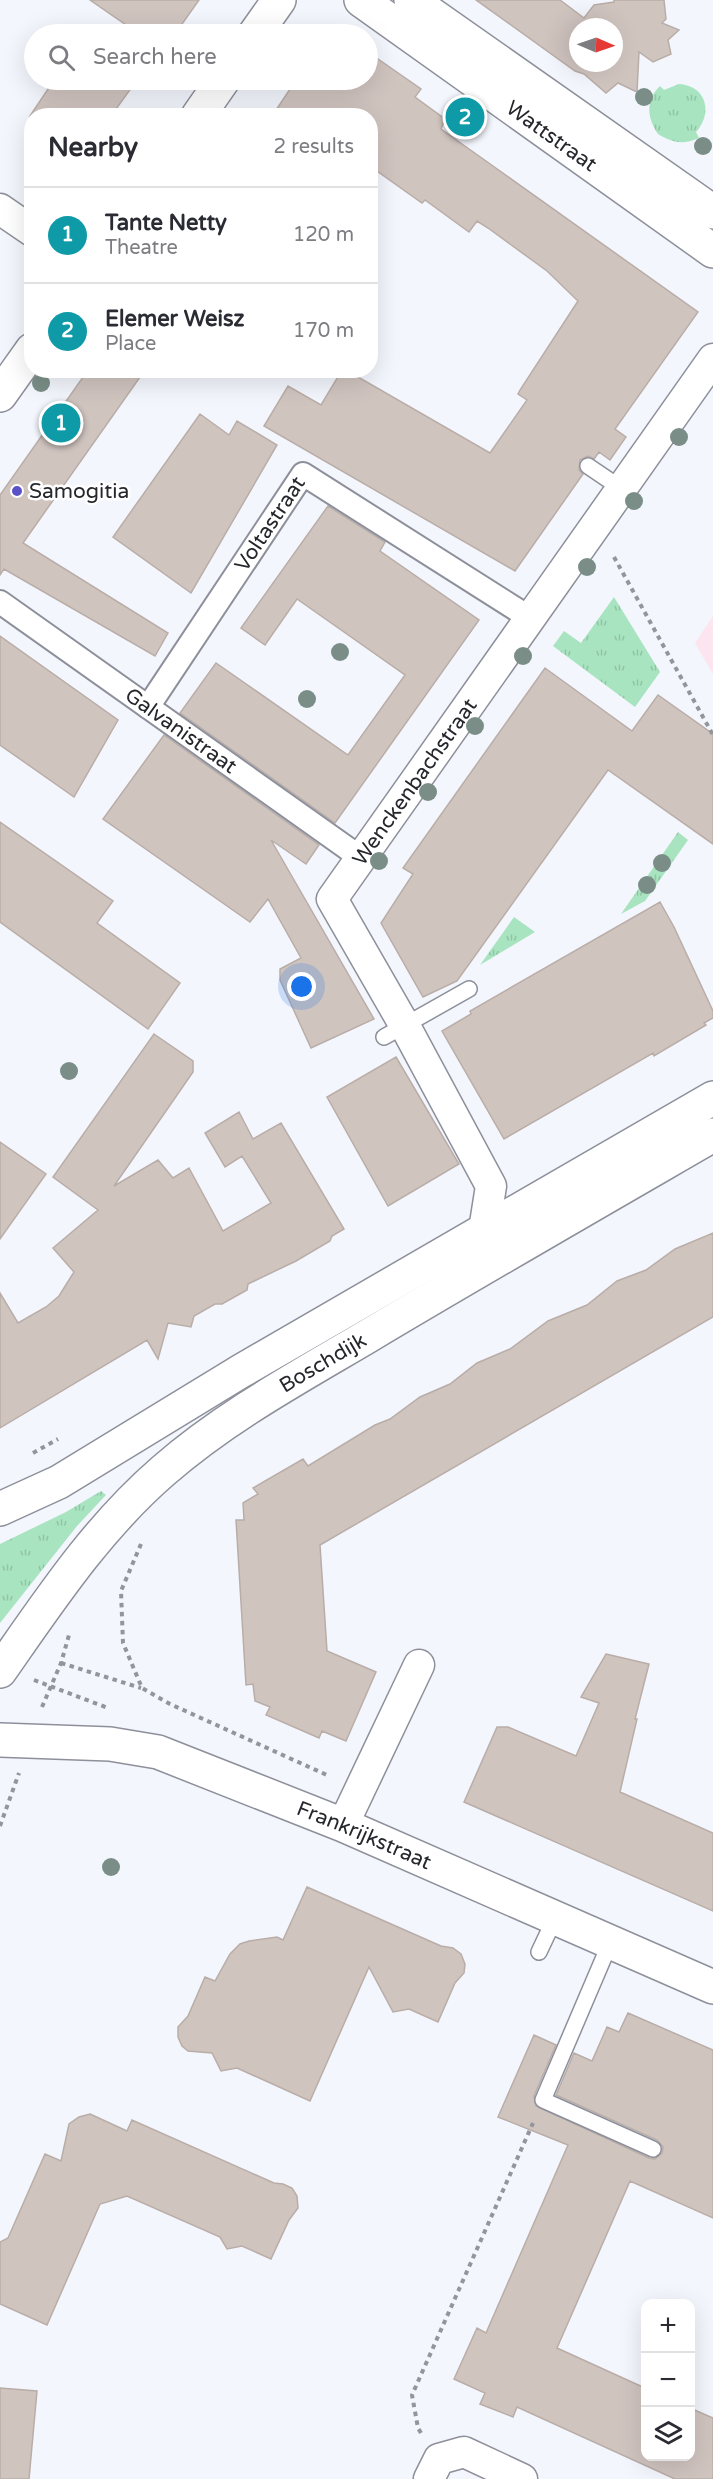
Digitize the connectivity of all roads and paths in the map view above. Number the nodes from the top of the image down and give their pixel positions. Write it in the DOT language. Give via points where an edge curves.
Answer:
graph roads {
  1 [pos="279,0"];
  2 [pos="360,0"];
  3 [pos="411,0"];
  4 [pos="262,24"];
  5 [pos="216,90"];
  6 [pos="204,108"];
  7 [pos="0,209"];
  8 [pos="713,212"];
  9 [pos="24,226"];
  10 [pos="713,251"];
  11 [pos="713,359"];
  12 [pos="24,361"];
  13 [pos="0,395"];
  14 [pos="588,466"];
  15 [pos="622,489"];
  16 [pos="596,525"];
  17 [pos="0,602"];
  18 [pos="530,618"];
  19 [pos="148,706"];
  20 [pos="713,735"];
  21 [pos="361,858"];
  22 [pos="469,989"];
  23 [pos="395,1032"];
  24 [pos="713,1098"];
  25 [pos="713,1135"];
  26 [pos="484,1230"];
  27 [pos="0,1509"];
  28 [pos="136,1544"];
  29 [pos="71,1631"];
  30 [pos="61,1663"];
  31 [pos="419,1665"];
  32 [pos="1,1672"];
  33 [pos="50,1685"];
  34 [pos="142,1688"];
  35 [pos="0,1740"];
  36 [pos="360,1789"];
  37 [pos="343,1825"];
  38 [pos="555,1918"];
  39 [pos="610,1943"];
  40 [pos="539,1952"];
  41 [pos="713,1987"];
  42 [pos="543,2100"];
  43 [pos="653,2149"];
  44 [pos="444,2463"];
  45 [pos="522,2479"];
  1 -- 4 [label="street"];
  2 -- 10 [label="street, Wattstraat"];
  3 -- 8 [label="street, Wattstraat"];
  5 -- 6 [label="street"];
  7 -- 9 [label="street"];
  11 -- 15 [label="street, Wenckenbachstraat"];
  12 -- 13 [label="street"];
  14 -- 15 [label="lane"];
  15 -- 16 [label="street, Wenckenbachstraat"];
  16 -- 18 [label="street, Wenckenbachstraat"];
  16 -- 20 [label="path"];
  17 -- 19 [label="street, Galvanistraat"];
  18 -- 19 [label="street, Voltastraat" via="303,474"];
  18 -- 21 [label="street, Wenckenbachstraat"];
  19 -- 21 [label="street, Galvanistraat"];
  21 -- 23 [label="street, Wenckenbachstraat" via="332,899"];
  22 -- 23 [label="lane"];
  23 -- 26 [label="street, Wenckenbachstraat" via="491,1186"];
  24 -- 26 [label="street, Boschdijk"];
  25 -- 32 [label="street, Boschdijk" via="223,1423 162,1472 106,1527 54,1592"];
  26 -- 27 [label="street, Boschdijk" via="176,1409 59,1482"];
  28 -- 34 [label="path" via="144,1537 121,1591 123,1643"];
  29 -- 30 [label="path"];
  30 -- 33 [label="path"];
  30 -- 34 [label="path"];
  31 -- 36 [label="street"];
  34 -- 36 [label="path"];
  35 -- 37 [label="street, Frankrijkstraat" via="110,1744 159,1752"];
  36 -- 37 [label="street"];
  37 -- 38 [label="street, Frankrijkstraat"];
  38 -- 39 [label="street, Frankrijkstraat"];
  38 -- 40 [label="lane"];
  39 -- 41 [label="street, Frankrijkstraat"];
  39 -- 42 [label="lane"];
  42 -- 43 [label="lane"];
  42 -- 44 [label="path" via="412,2395 418,2428"];
  44 -- 45 [label="street"];
}
